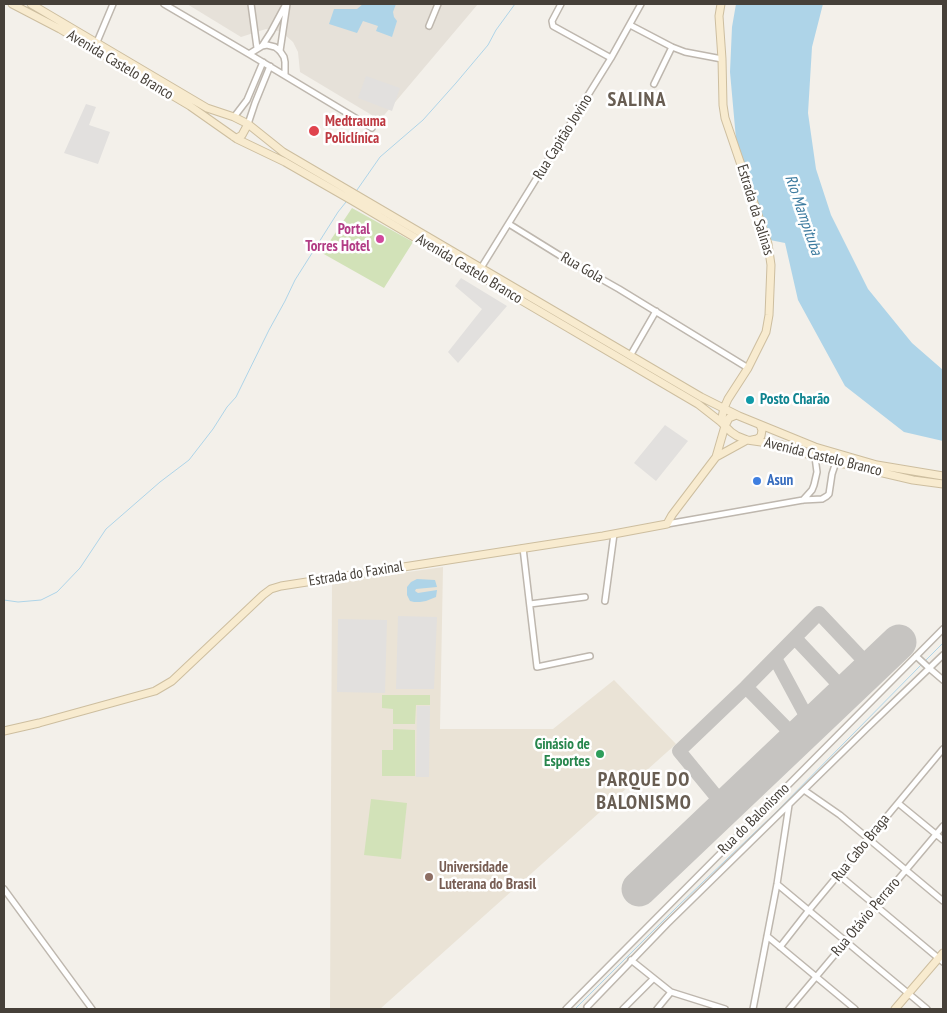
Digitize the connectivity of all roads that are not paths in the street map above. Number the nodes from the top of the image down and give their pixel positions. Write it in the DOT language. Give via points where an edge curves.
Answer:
graph roads {
  1 [pos="12,4"];
  2 [pos="31,4"];
  3 [pos="113,4"];
  4 [pos="164,4"];
  5 [pos="252,4"];
  6 [pos="287,4"];
  7 [pos="438,4"];
  8 [pos="561,4"];
  9 [pos="639,4"];
  10 [pos="721,4"];
  11 [pos="630,25"];
  12 [pos="430,26"];
  13 [pos="97,42"];
  14 [pos="260,47"];
  15 [pos="672,47"];
  16 [pos="280,51"];
  17 [pos="249,54"];
  18 [pos="611,58"];
  19 [pos="722,59"];
  20 [pos="263,62"];
  21 [pos="270,66"];
  22 [pos="285,75"];
  23 [pos="654,84"];
  24 [pos="247,100"];
  25 [pos="255,103"];
  26 [pos="234,117"];
  27 [pos="248,124"];
  28 [pos="372,128"];
  29 [pos="227,132"];
  30 [pos="234,137"];
  31 [pos="509,224"];
  32 [pos="481,268"];
  33 [pos="656,312"];
  34 [pos="630,356"];
  35 [pos="748,368"];
  36 [pos="724,408"];
  37 [pos="736,414"];
  38 [pos="723,424"];
  39 [pos="760,425"];
  40 [pos="749,440"];
  41 [pos="716,457"];
  42 [pos="815,457"];
  43 [pos="836,462"];
  44 [pos="943,476"];
  45 [pos="943,484"];
  46 [pos="803,500"];
  47 [pos="667,524"];
  48 [pos="614,534"];
  49 [pos="523,548"];
  50 [pos="585,597"];
  51 [pos="605,601"];
  52 [pos="530,604"];
  53 [pos="943,629"];
  54 [pos="943,654"];
  55 [pos="590,656"];
  56 [pos="918,657"];
  57 [pos="928,667"];
  58 [pos="943,680"];
  59 [pos="4,731"];
  60 [pos="943,749"];
  61 [pos="804,790"];
  62 [pos="898,803"];
  63 [pos="789,805"];
  64 [pos="943,826"];
  65 [pos="936,834"];
  66 [pos="868,838"];
  67 [pos="943,840"];
  68 [pos="906,870"];
  69 [pos="839,875"];
  70 [pos="777,884"];
  71 [pos="4,889"];
  72 [pos="943,901"];
  73 [pos="877,906"];
  74 [pos="809,910"];
  75 [pos="766,936"];
  76 [pos="847,941"];
  77 [pos="780,947"];
  78 [pos="942,957"];
  79 [pos="631,960"];
  80 [pos="816,976"];
  81 [pos="654,979"];
  82 [pos="671,992"];
  83 [pos="909,994"];
  84 [pos="587,1007"];
  85 [pos="713,1008"];
  86 [pos="92,1009"];
  87 [pos="566,1009"];
  88 [pos="623,1009"];
  89 [pos="657,1009"];
  90 [pos="725,1009"];
  91 [pos="753,1009"];
  92 [pos="789,1009"];
  93 [pos="855,1009"];
  94 [pos="896,1009"];
  95 [pos="927,1009"];
  1 -- 29 [label="main road, Avenida Castelo Branco" via="190,106"];
  2 -- 13 [label="main road, Avenida Castelo Branco"];
  3 -- 13 [label="street"];
  4 -- 17 [label="street"];
  5 -- 14 [label="street"];
  6 -- 14 [label="street"];
  6 -- 16 [label="street"];
  7 -- 12 [label="street"];
  8 -- 18 [label="street" via="552,26"];
  9 -- 11 [label="street, Rua Capitão Jovino"];
  10 -- 19 [label="main road, Estrada da Salinas"];
  11 -- 15 [label="street"];
  11 -- 18 [label="street, Rua Capitão Jovino"];
  13 -- 26 [label="main road, Avenida Castelo Branco" via="208,108"];
  14 -- 16 [label="street"];
  14 -- 17 [label="street"];
  15 -- 19 [label="street"];
  15 -- 23 [label="street"];
  16 -- 22 [label="street" via="285,62"];
  17 -- 20 [label="street"];
  18 -- 31 [label="street, Rua Capitão Jovino"];
  19 -- 35 [label="main road, Estrada da Salinas" via="725,118 768,244 771,265 766,332"];
  20 -- 21 [label="street"];
  20 -- 24 [label="street"];
  21 -- 22 [label="street"];
  21 -- 25 [label="street"];
  22 -- 28 [label="street"];
  24 -- 25 [label="street"];
  24 -- 26 [label="street"];
  25 -- 27 [label="street"];
  26 -- 27 [label="main road, Avenida Castelo Branco"];
  26 -- 29 [label="main road" via="226,126"];
  27 -- 30 [label="main road" via="242,135"];
  27 -- 32 [label="main road, Avenida Castelo Branco" via="283,152"];
  29 -- 30 [label="main road, Avenida Castelo Branco"];
  30 -- 38 [label="main road, Avenida Castelo Branco" via="353,200 698,404"];
  31 -- 32 [label="street, Rua Capitão Jovino"];
  31 -- 33 [label="street, Rua Gola"];
  32 -- 34 [label="main road, Avenida Castelo Branco"];
  33 -- 34 [label="street"];
  33 -- 35 [label="street, Rua Gola"];
  34 -- 36 [label="main road, Avenida Castelo Branco"];
  35 -- 36 [label="main road, Estrada da Salinas"];
  36 -- 37 [label="main road, Avenida Castelo Branco"];
  36 -- 38 [label="main road, Estrada da Salinas"];
  37 -- 38 [label="main road"];
  37 -- 39 [label="main road, Avenida Castelo Branco"];
  38 -- 40 [label="main road, Avenida Castelo Branco" via="731,432"];
  38 -- 41 [label="main road, Estrada da Salinas"];
  39 -- 40 [label="main road" via="760,436"];
  39 -- 44 [label="main road, Avenida Castelo Branco" via="815,447 877,465"];
  40 -- 41 [label="main road"];
  40 -- 42 [label="main road, Avenida Castelo Branco" via="782,445"];
  41 -- 47 [label="main road"];
  42 -- 43 [label="main road, Avenida Castelo Branco"];
  42 -- 46 [label="street" via="817,472 814,485"];
  43 -- 45 [label="main road, Avenida Castelo Branco"];
  43 -- 46 [label="street" via="828,496 822,500"];
  46 -- 47 [label="street"];
  47 -- 48 [label="main road, Estrada do Faxinal"];
  48 -- 49 [label="main road, Estrada do Faxinal"];
  48 -- 51 [label="street"];
  49 -- 52 [label="street"];
  49 -- 59 [label="main road, Estrada do Faxinal" via="281,586 263,594 164,687"];
  50 -- 52 [label="street"];
  52 -- 55 [label="street" via="537,666"];
  53 -- 56 [label="street, Rua do Balonismo"];
  54 -- 57 [label="street, Rua do Balonismo"];
  56 -- 57 [label="street"];
  56 -- 87 [label="street, Rua do Balonismo"];
  57 -- 58 [label="street"];
  57 -- 61 [label="street, Rua do Balonismo"];
  60 -- 62 [label="street, Rua Cabo Braga"];
  61 -- 63 [label="street, Rua do Balonismo"];
  61 -- 66 [label="street"];
  62 -- 65 [label="street"];
  62 -- 66 [label="street, Rua Cabo Braga"];
  63 -- 70 [label="street"];
  63 -- 79 [label="street, Rua do Balonismo"];
  64 -- 65 [label="street, Rua Otávio Perraro"];
  65 -- 67 [label="street"];
  65 -- 68 [label="street, Rua Otávio Perraro"];
  66 -- 68 [label="street"];
  66 -- 69 [label="street, Rua Cabo Braga"];
  68 -- 72 [label="street"];
  68 -- 73 [label="street, Rua Otávio Perraro"];
  69 -- 73 [label="street"];
  69 -- 74 [label="street, Rua Cabo Braga"];
  70 -- 74 [label="street"];
  70 -- 75 [label="street"];
  71 -- 86 [label="street"];
  73 -- 76 [label="street, Rua Otávio Perraro"];
  73 -- 78 [label="street"];
  74 -- 76 [label="street"];
  74 -- 77 [label="street, Rua Cabo Braga"];
  75 -- 77 [label="street"];
  75 -- 91 [label="street"];
  76 -- 80 [label="street, Rua Otávio Perraro"];
  76 -- 83 [label="street"];
  77 -- 80 [label="street"];
  78 -- 83 [label="main road"];
  79 -- 81 [label="street"];
  79 -- 84 [label="street, Rua do Balonismo"];
  80 -- 92 [label="street, Rua Otávio Perraro"];
  80 -- 93 [label="street"];
  81 -- 82 [label="street"];
  81 -- 88 [label="street"];
  82 -- 85 [label="street"];
  82 -- 89 [label="street"];
  83 -- 94 [label="main road"];
  83 -- 95 [label="street"];
  85 -- 90 [label="street"];
}
